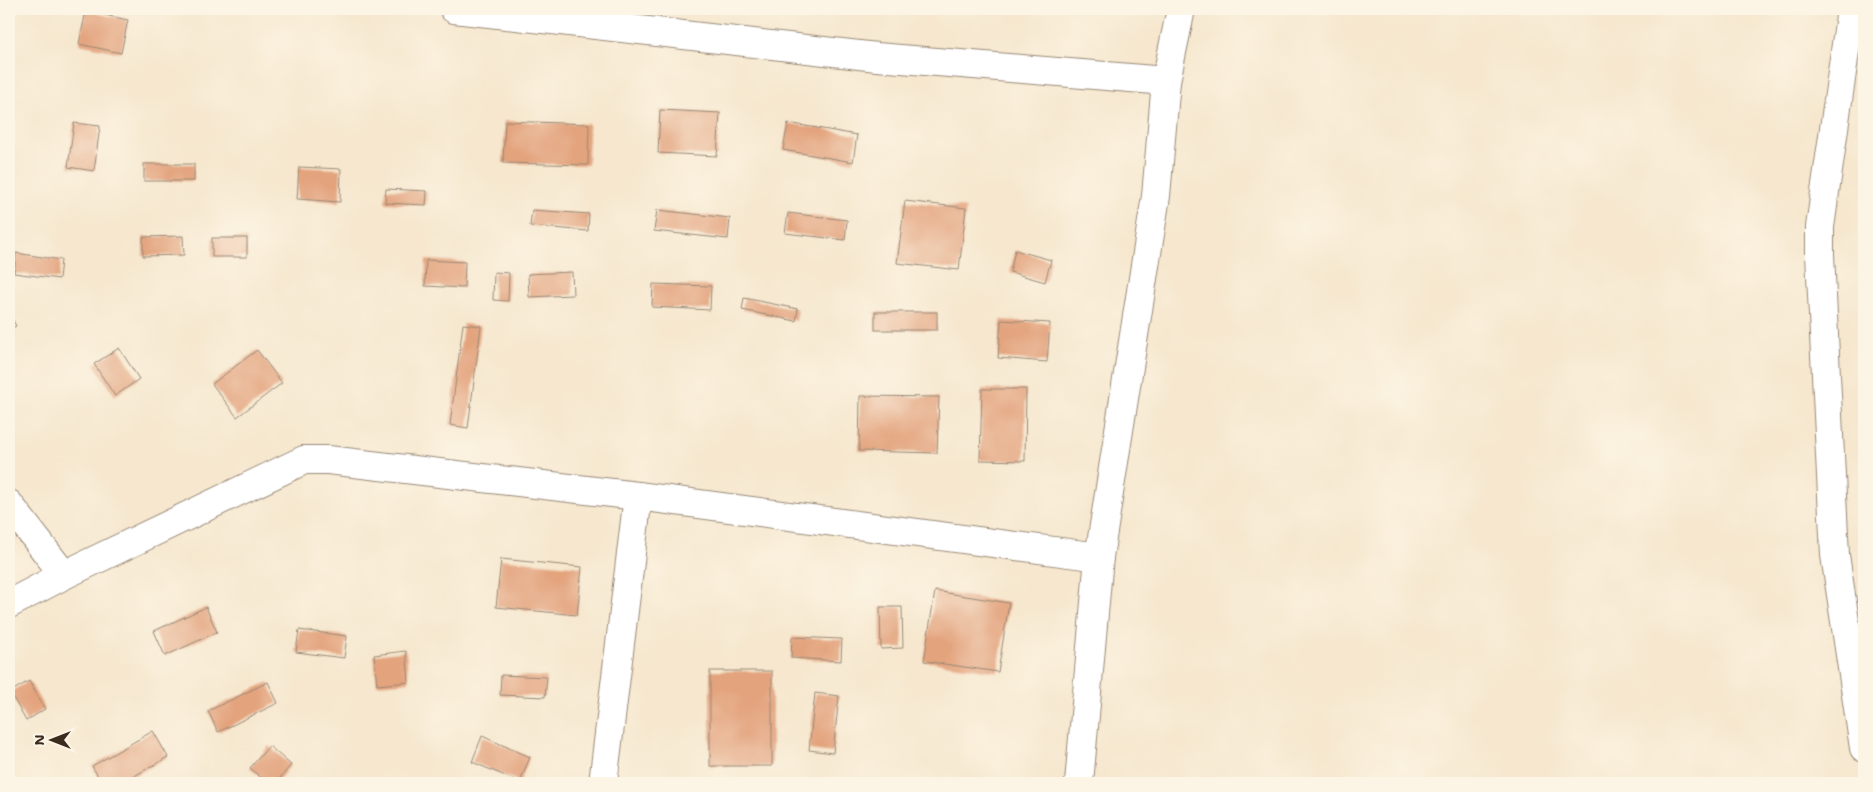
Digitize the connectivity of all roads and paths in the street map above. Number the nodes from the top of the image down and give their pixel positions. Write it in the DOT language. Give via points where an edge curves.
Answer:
graph roads {
  1 [pos="454,9"];
  2 [pos="1181,9"];
  3 [pos="1851,9"];
  4 [pos="1166,81"];
  5 [pos="638,496"];
  6 [pos="9,504"];
  7 [pos="1098,557"];
  8 [pos="64,575"];
  9 [pos="9,604"];
  10 [pos="1864,748"];
  11 [pos="603,783"];
  12 [pos="1080,783"];
  1 -- 4 [label="street" via="877,57"];
  2 -- 4 [label="street"];
  3 -- 10 [label="street" via="1820,227 1820,255 1835,555"];
  4 -- 7 [label="street" via="1156,196"];
  5 -- 7 [label="street"];
  5 -- 8 [label="street" via="328,460 304,460"];
  5 -- 11 [label="street"];
  6 -- 8 [label="street"];
  7 -- 12 [label="street"];
  8 -- 9 [label="street"];
}
